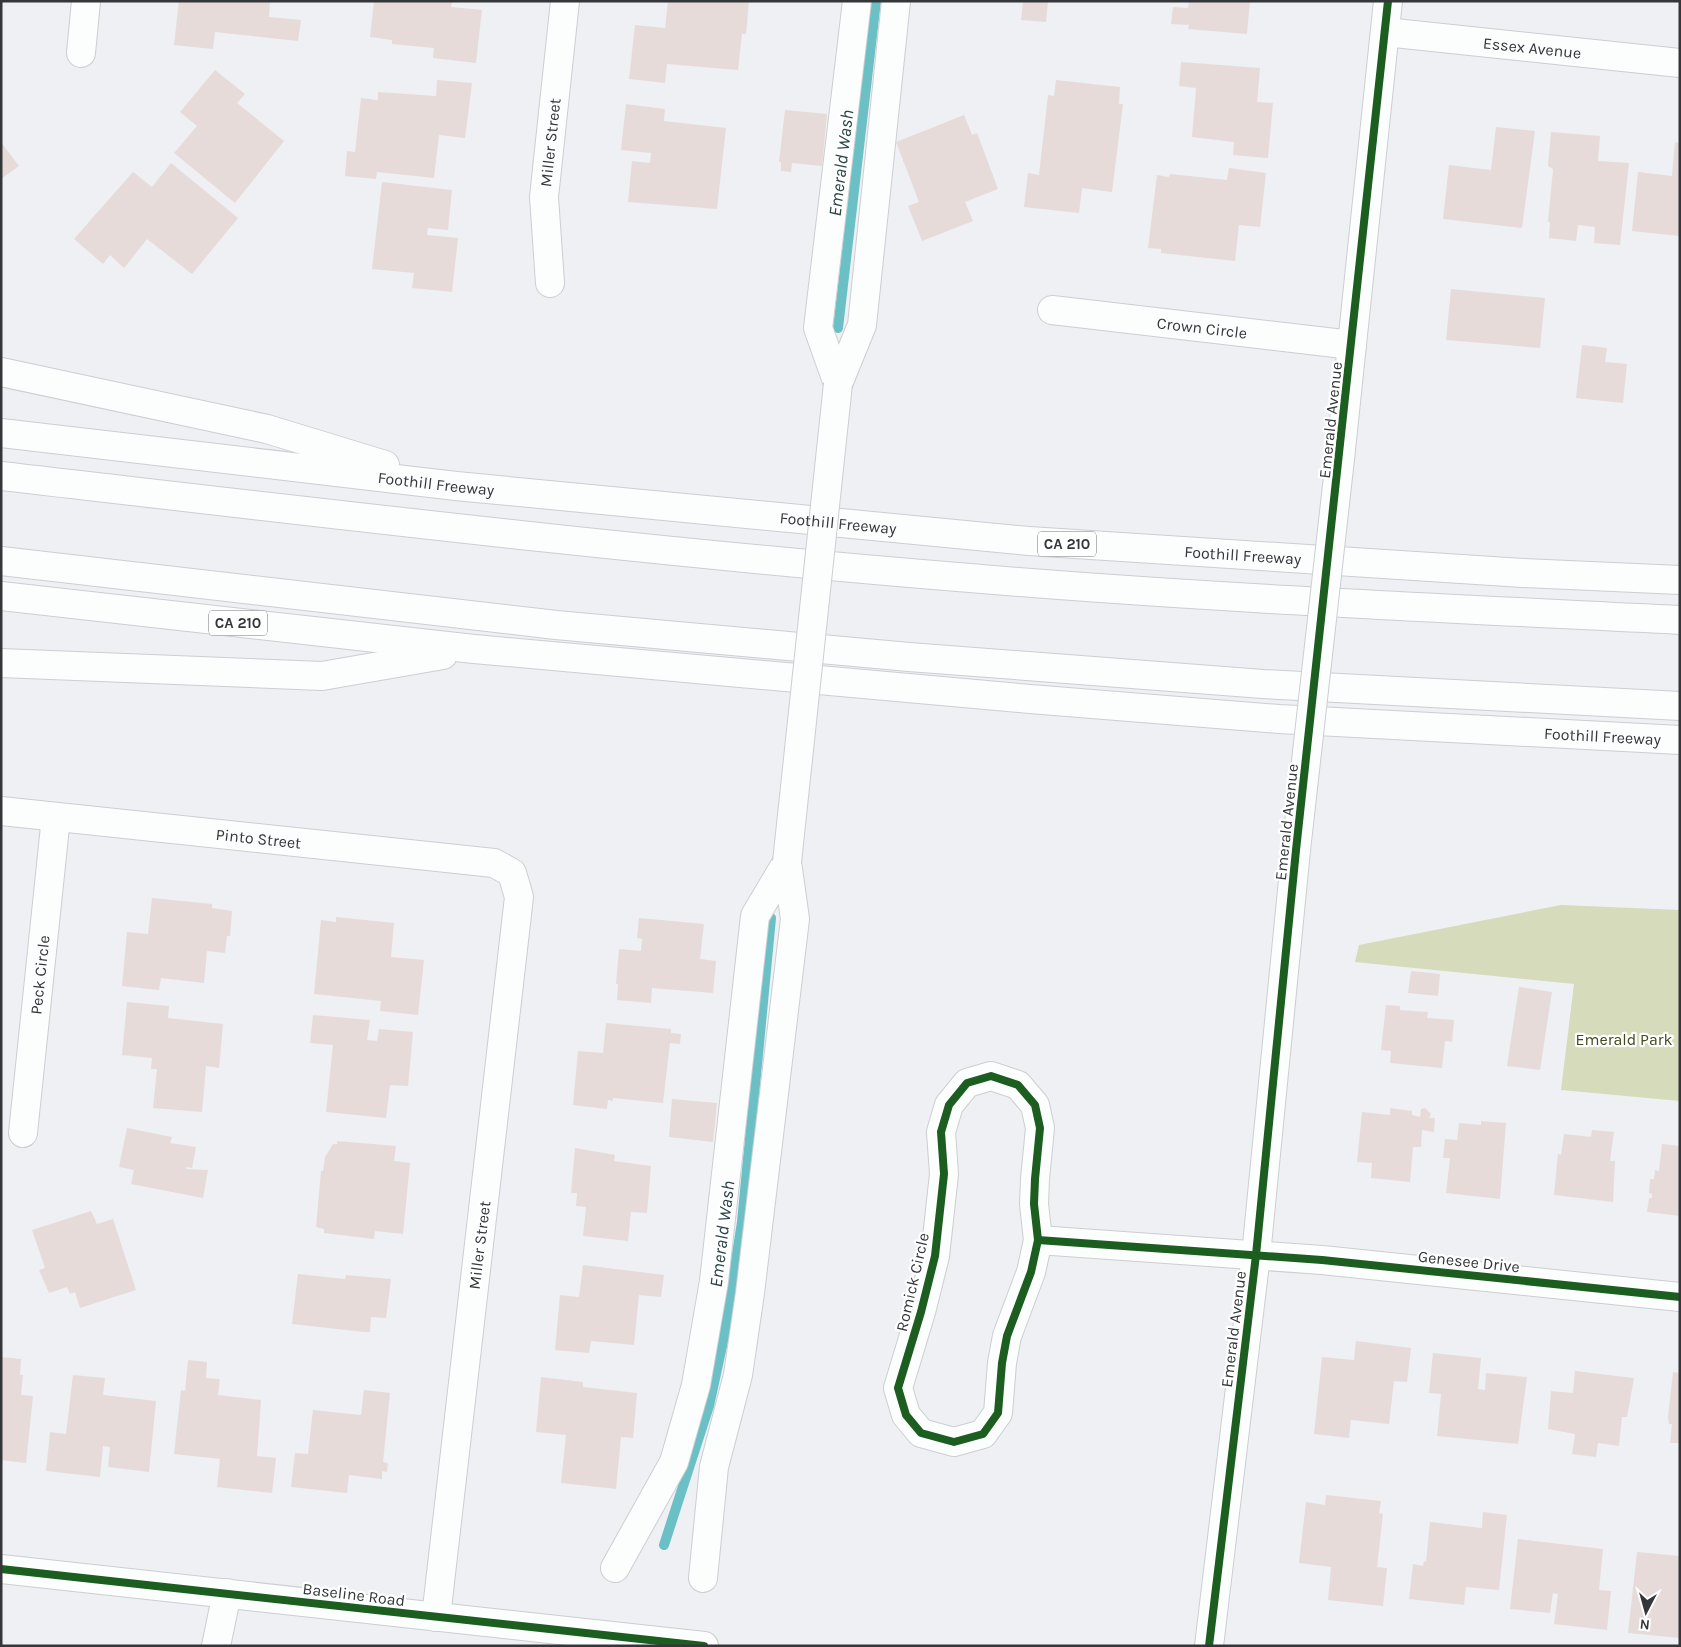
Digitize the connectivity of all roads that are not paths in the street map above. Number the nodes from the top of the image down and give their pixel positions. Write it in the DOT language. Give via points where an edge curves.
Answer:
graph roads {
  1 [pos="86,1"];
  2 [pos="565,1"];
  3 [pos="857,1"];
  4 [pos="896,1"];
  5 [pos="1388,1"];
  6 [pos="1385,32"];
  7 [pos="81,52"];
  8 [pos="1680,63"];
  9 [pos="550,283"];
  10 [pos="1052,310"];
  11 [pos="1352,345"];
  12 [pos="1,372"];
  13 [pos="838,384"];
  14 [pos="1,433"];
  15 [pos="1,476"];
  16 [pos="456,486"];
  17 [pos="1,561"];
  18 [pos="1680,580"];
  19 [pos="1,596"];
  20 [pos="1680,620"];
  21 [pos="474,649"];
  22 [pos="1,663"];
  23 [pos="1680,706"];
  24 [pos="1680,740"];
  25 [pos="1,811"];
  26 [pos="56,817"];
  27 [pos="787,862"];
  28 [pos="512,874"];
  29 [pos="23,1133"];
  30 [pos="1038,1240"];
  31 [pos="1256,1255"];
  32 [pos="1680,1297"];
  33 [pos="615,1568"];
  34 [pos="1,1569"];
  35 [pos="703,1578"];
  36 [pos="228,1593"];
  37 [pos="436,1617"];
  38 [pos="556,1638"];
  39 [pos="652,1643"];
  40 [pos="216,1646"];
  41 [pos="704,1646"];
  42 [pos="1209,1646"];
  1 -- 7 [label="main road"];
  2 -- 9 [label="main road, Miller Street" via="544,197"];
  3 -- 13 [label="main road" via="818,328"];
  4 -- 13 [label="main road" via="862,325"];
  5 -- 6 [label="main road, Emerald Avenue"];
  6 -- 8 [label="main road, Essex Avenue"];
  6 -- 11 [label="main road, Emerald Avenue"];
  10 -- 11 [label="main road, Crown Circle"];
  11 -- 31 [label="main road, Emerald Avenue, bridge" via="1296,850"];
  12 -- 16 [label="main road" via="267,429"];
  13 -- 27 [label="main road, bridge"];
  14 -- 16 [label="main road, Foothill Freeway / CA 210"];
  15 -- 20 [label="main road" via="752,559 971,578 1225,596"];
  16 -- 18 [label="main road, Foothill Freeway / CA 210" via="1029,541"];
  17 -- 23 [label="main road" via="556,625 910,657 1263,684"];
  19 -- 21 [label="main road, Foothill Freeway / CA 210"];
  21 -- 22 [label="main road" via="322,676"];
  21 -- 24 [label="main road, Foothill Freeway / CA 210" via="1279,719"];
  25 -- 26 [label="main road, Pinto Street"];
  26 -- 28 [label="main road, Pinto Street" via="494,863"];
  26 -- 29 [label="main road, Peck Circle"];
  27 -- 33 [label="main road" via="755,916 714,1281 696,1385 674,1462"];
  27 -- 35 [label="main road" via="796,919 750,1293 738,1375 714,1467"];
  28 -- 37 [label="main road, Miller Street" via="519,897"];
  30 -- 30 [label="main road, Romick Circle" via="1031,1272 1007,1336 998,1413 983,1434 973,1437 954,1442 921,1434 906,1415 898,1388 935,1256 944,1174 941,1132 949,1105 967,1083 991,1076 1018,1085 1035,1105 1040,1128 1034,1196"];
  30 -- 31 [label="main road"];
  31 -- 32 [label="main road, Genesee Drive"];
  31 -- 42 [label="main road, Emerald Avenue"];
  34 -- 36 [label="main road, Baseline Road"];
  36 -- 37 [label="main road, Baseline Road"];
  36 -- 40 [label="main road"];
  37 -- 38 [label="main road, Baseline Road"];
  38 -- 39 [label="main road, Baseline Road"];
  39 -- 41 [label="main road, Baseline Road"];
}
